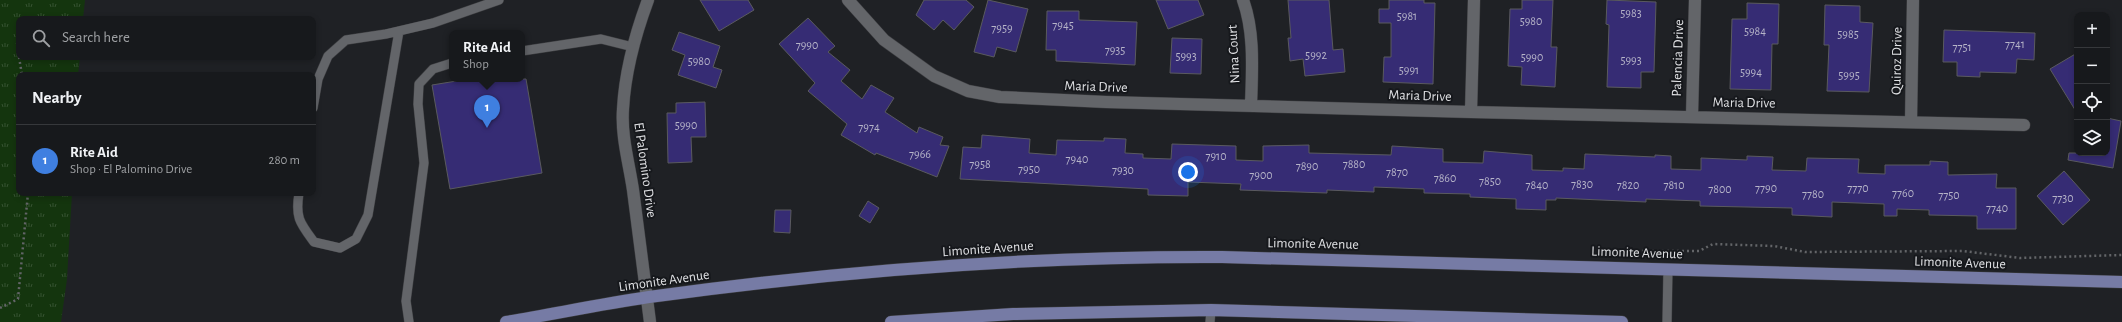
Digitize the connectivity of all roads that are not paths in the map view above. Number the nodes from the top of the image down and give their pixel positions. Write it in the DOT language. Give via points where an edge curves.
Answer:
graph roads {
  1 [pos="499,0"];
  2 [pos="648,0"];
  3 [pos="848,0"];
  4 [pos="1243,0"];
  5 [pos="1474,0"];
  6 [pos="1695,0"];
  7 [pos="1913,0"];
  8 [pos="399,31"];
  9 [pos="633,47"];
  10 [pos="525,51"];
  11 [pos="449,64"];
  12 [pos="316,91"];
  13 [pos="1251,106"];
  14 [pos="1471,112"];
  15 [pos="1692,116"];
  16 [pos="1911,122"];
  17 [pos="2024,125"];
  18 [pos="298,196"];
  19 [pos="1668,269"];
  20 [pos="2122,282"];
  21 [pos="647,298"];
  22 [pos="1210,316"];
  23 [pos="409,322"];
  24 [pos="506,322"];
  25 [pos="650,322"];
  26 [pos="891,322"];
  27 [pos="1622,322"];
  28 [pos="1667,322"];
  1 -- 8 [label="lane" via="433,23"];
  2 -- 9 [label="street, El Palomino Drive"];
  3 -- 13 [label="street, Maria Drive" via="884,40 904,56 934,76 968,91 1030,100"];
  4 -- 13 [label="street, Nina Court" via="1250,33"];
  5 -- 14 [label="street"];
  6 -- 15 [label="street, Palencia Drive"];
  7 -- 16 [label="street, Quiroz Drive"];
  8 -- 12 [label="lane" via="346,40 328,56"];
  8 -- 18 [label="lane" via="368,215 356,239 340,248 314,242 296,210"];
  9 -- 10 [label="lane" via="601,39"];
  9 -- 21 [label="street, El Palomino Drive" via="623,110 623,134 633,187"];
  11 -- 23 [label="lane" via="433,69 419,84 418,104 424,163 406,301"];
  13 -- 14 [label="street, Maria Drive"];
  14 -- 15 [label="street, Maria Drive"];
  15 -- 16 [label="street, Maria Drive"];
  16 -- 17 [label="street, Maria Drive"];
  19 -- 20 [label="main road, Limonite Avenue"];
  19 -- 21 [label="main road, Limonite Avenue" via="1222,257 1120,257 877,272"];
  19 -- 28 [label="lane"];
  21 -- 24 [label="main road, Limonite Avenue"];
  21 -- 25 [label="street, El Palomino Drive"];
  22 -- 26 [label="main road" via="1013,314"];
  22 -- 27 [label="main road"];
}
